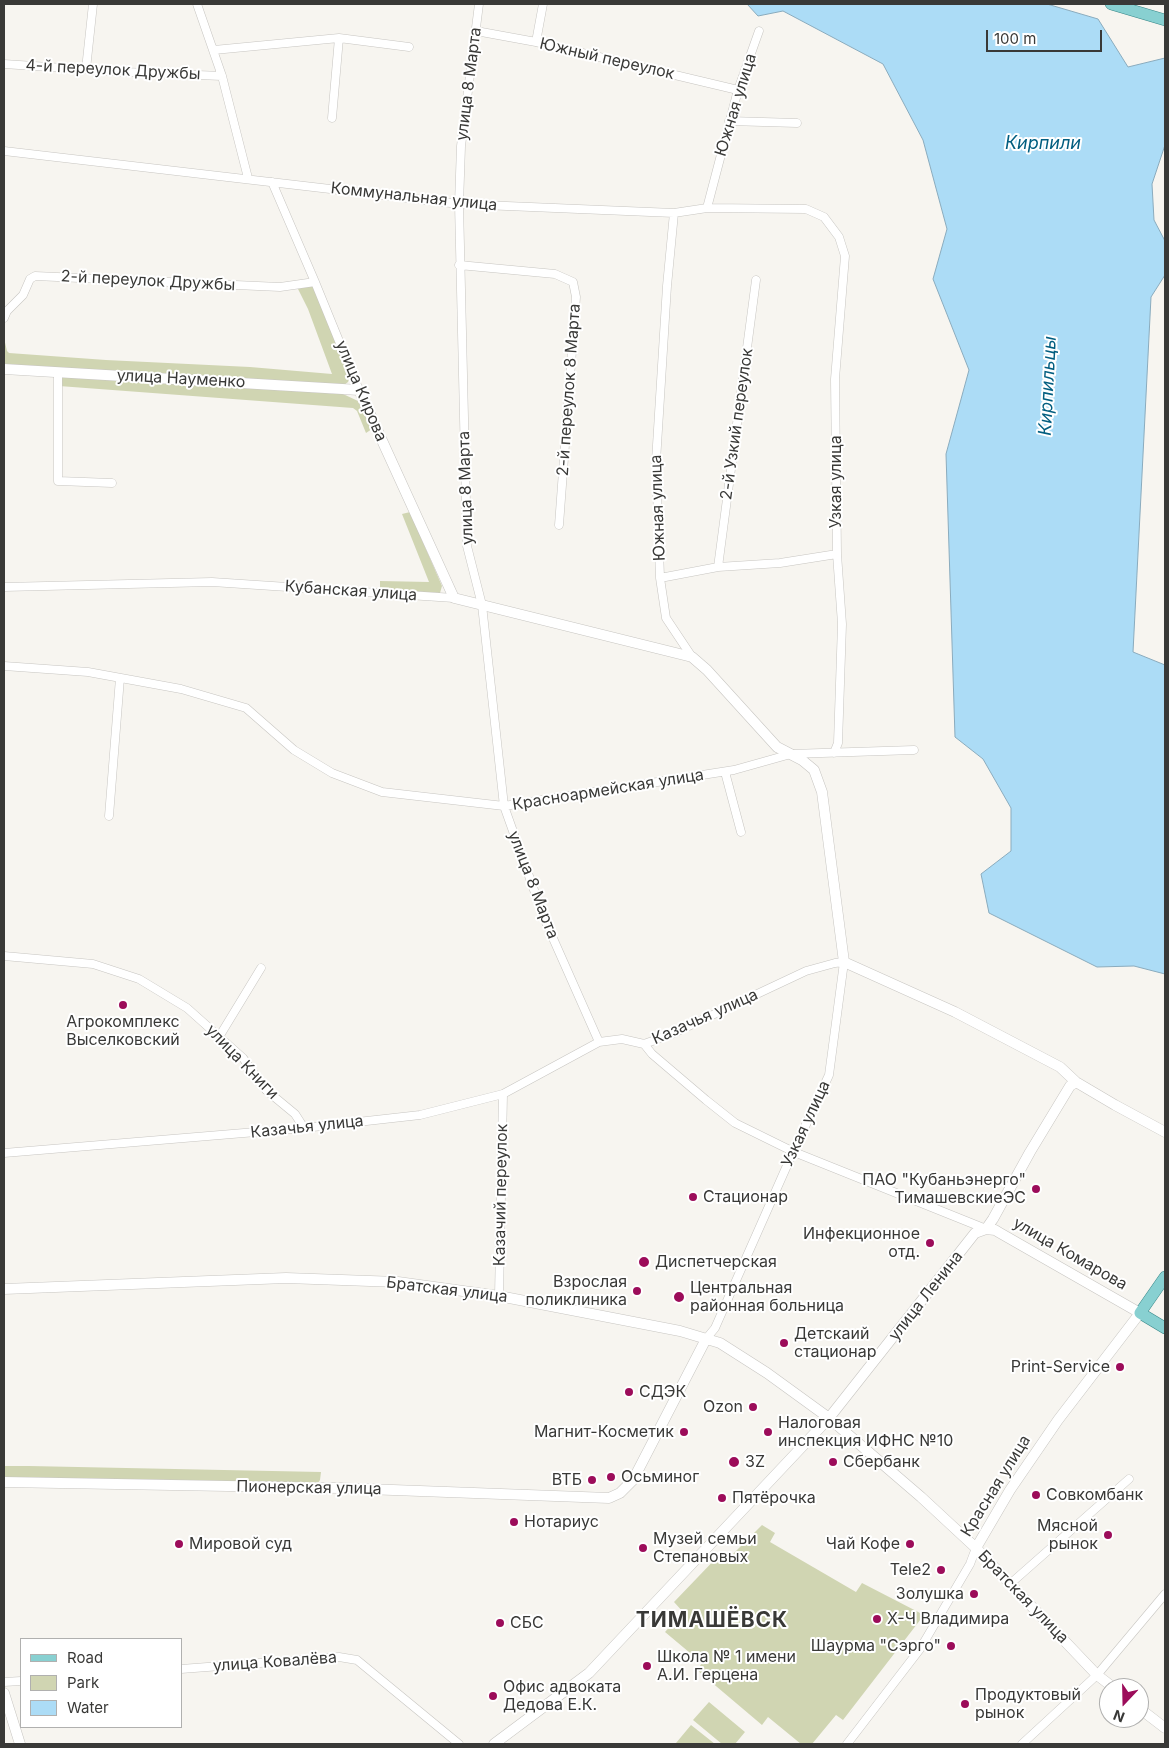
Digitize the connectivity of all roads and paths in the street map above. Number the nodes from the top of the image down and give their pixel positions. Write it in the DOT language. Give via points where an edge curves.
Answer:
graph roads {
  1 [pos="93,4"];
  2 [pos="197,4"];
  3 [pos="479,4"];
  4 [pos="544,4"];
  5 [pos="1112,4"];
  6 [pos="1165,20"];
  7 [pos="476,31"];
  8 [pos="759,31"];
  9 [pos="339,38"];
  10 [pos="536,42"];
  11 [pos="409,47"];
  12 [pos="214,50"];
  13 [pos="4,64"];
  14 [pos="86,69"];
  15 [pos="222,76"];
  16 [pos="738,90"];
  17 [pos="332,118"];
  18 [pos="729,120"];
  19 [pos="798,123"];
  20 [pos="4,151"];
  21 [pos="248,178"];
  22 [pos="272,182"];
  23 [pos="459,204"];
  24 [pos="707,208"];
  25 [pos="674,213"];
  26 [pos="824,216"];
  27 [pos="459,265"];
  28 [pos="756,280"];
  29 [pos="315,282"];
  30 [pos="4,318"];
  31 [pos="4,369"];
  32 [pos="58,372"];
  33 [pos="359,390"];
  34 [pos="112,483"];
  35 [pos="559,524"];
  36 [pos="837,554"];
  37 [pos="718,567"];
  38 [pos="660,578"];
  39 [pos="4,587"];
  40 [pos="454,598"];
  41 [pos="482,605"];
  42 [pos="692,657"];
  43 [pos="4,666"];
  44 [pos="120,678"];
  45 [pos="914,750"];
  46 [pos="834,753"];
  47 [pos="790,754"];
  48 [pos="725,772"];
  49 [pos="504,806"];
  50 [pos="109,816"];
  51 [pos="741,832"];
  52 [pos="4,956"];
  53 [pos="844,962"];
  54 [pos="262,968"];
  55 [pos="219,1037"];
  56 [pos="599,1042"];
  57 [pos="644,1044"];
  58 [pos="1076,1082"];
  59 [pos="503,1094"];
  60 [pos="304,1128"];
  61 [pos="1165,1132"];
  62 [pos="794,1152"];
  63 [pos="4,1154"];
  64 [pos="986,1229"];
  65 [pos="1165,1276"];
  66 [pos="4,1289"];
  67 [pos="499,1296"];
  68 [pos="1140,1313"];
  69 [pos="1165,1328"];
  70 [pos="706,1339"];
  71 [pos="829,1418"];
  72 [pos="1128,1479"];
  73 [pos="4,1482"];
  74 [pos="614,1496"];
  75 [pos="976,1548"];
  76 [pos="1010,1584"];
  77 [pos="1165,1594"];
  78 [pos="182,1669"];
  79 [pos="1097,1675"];
  80 [pos="1101,1678"];
  81 [pos="20,1681"];
  82 [pos="4,1682"];
  83 [pos="4,1693"];
  84 [pos="1149,1716"];
  85 [pos="1165,1728"];
  86 [pos="20,1744"];
  87 [pos="458,1744"];
  88 [pos="494,1744"];
  89 [pos="847,1744"];
  90 [pos="1022,1744"];
  1 -- 14 [label="street"];
  2 -- 12 [label="street"];
  3 -- 7 [label="street, улица 8 Марта"];
  4 -- 10 [label="street"];
  5 -- 6 [label="main road"];
  7 -- 10 [label="street, Южный переулок"];
  7 -- 23 [label="street, улица 8 Марта" via="461,146"];
  8 -- 16 [label="street, Южная улица"];
  9 -- 11 [label="street"];
  9 -- 12 [label="street"];
  9 -- 17 [label="street"];
  10 -- 16 [label="street, Южный переулок"];
  12 -- 15 [label="street"];
  13 -- 14 [label="street, 4-й переулок Дружбы"];
  14 -- 15 [label="street, 4-й переулок Дружбы"];
  15 -- 21 [label="street"];
  16 -- 18 [label="street, Южная улица"];
  18 -- 19 [label="street"];
  18 -- 24 [label="street, Южная улица"];
  20 -- 21 [label="street, Коммунальная улица"];
  21 -- 22 [label="street, Коммунальная улица"];
  22 -- 23 [label="street, Коммунальная улица"];
  22 -- 29 [label="street, улица Кирова"];
  23 -- 25 [label="street, Коммунальная улица"];
  23 -- 27 [label="street, улица 8 Марта"];
  24 -- 25 [label="street, Коммунальная улица"];
  24 -- 26 [label="street, Коммунальная улица" via="806,209"];
  25 -- 38 [label="street, Южная улица" via="656,461"];
  26 -- 36 [label="street, Узкая улица" via="839,236 845,256 836,379"];
  27 -- 35 [label="street, 2-й переулок 8 Марта" via="555,274 573,282 576,296"];
  27 -- 41 [label="street, улица 8 Марта" via="467,546"];
  28 -- 37 [label="street, 2-й Узкий переулок"];
  29 -- 30 [label="street, 2-й переулок Дружбы" via="280,288 35,276"];
  29 -- 33 [label="street, улица Кирова"];
  31 -- 32 [label="main road, улица Науменко"];
  32 -- 33 [label="main road, улица Науменко"];
  32 -- 34 [label="street" via="58,481"];
  33 -- 40 [label="main road, улица Кирова"];
  36 -- 37 [label="street" via="780,563"];
  36 -- 46 [label="street, Узкая улица" via="842,624 838,743"];
  37 -- 38 [label="street"];
  38 -- 42 [label="street, Южная улица" via="666,618"];
  39 -- 40 [label="street, Кубанская улица" via="212,582"];
  40 -- 41 [label="main road, Кубанская улица"];
  41 -- 42 [label="main road, Кубанская улица"];
  41 -- 49 [label="street, улица 8 Марта"];
  42 -- 47 [label="main road, Южная улица" via="777,747"];
  43 -- 44 [label="street, Красноармейская улица" via="88,672"];
  44 -- 49 [label="street, Красноармейская улица" via="181,689 246,708 294,750 332,773 382,792"];
  44 -- 50 [label="street"];
  45 -- 46 [label="street, Красноармейская улица"];
  46 -- 47 [label="street, Красноармейская улица"];
  47 -- 48 [label="street, Красноармейская улица"];
  47 -- 53 [label="main road, Узкая улица" via="814,770 822,792"];
  48 -- 49 [label="street, Красноармейская улица"];
  48 -- 51 [label="street"];
  49 -- 56 [label="street, улица 8 Марта" via="544,918"];
  52 -- 55 [label="street, улица Книги" via="93,964 138,979 187,1008"];
  53 -- 57 [label="street, Казачья улица" via="806,971"];
  53 -- 58 [label="main road" via="955,1012 1060,1067"];
  53 -- 62 [label="street, Узкая улица" via="829,1075"];
  54 -- 55 [label="street"];
  55 -- 60 [label="street, улица Книги" via="243,1058 266,1090 295,1114"];
  56 -- 57 [label="street, Казачья улица" via="622,1039"];
  56 -- 59 [label="street, Казачья улица"];
  57 -- 62 [label="street, улица Комарова" via="735,1123"];
  58 -- 61 [label="main road"];
  58 -- 64 [label="main road, улица Ленина" via="1070,1086"];
  59 -- 60 [label="street, Казачья улица" via="420,1115"];
  59 -- 67 [label="street, Казачий переулок"];
  60 -- 63 [label="street, Казачья улица"];
  62 -- 64 [label="street, улица Комарова"];
  62 -- 70 [label="street, Узкая улица" via="715,1328"];
  64 -- 68 [label="main road, улица Комарова" via="995,1230"];
  64 -- 71 [label="main road, улица Ленина" via="975,1233"];
  65 -- 68 [label="main road, Красная улица"];
  66 -- 67 [label="main road, Братская улица" via="286,1278 398,1282"];
  67 -- 70 [label="main road, Братская улица" via="661,1327"];
  68 -- 69 [label="main road, улица Комарова"];
  68 -- 75 [label="main road, Красная улица" via="1058,1420 1010,1490"];
  70 -- 71 [label="main road, Братская улица" via="732,1349"];
  70 -- 74 [label="main road, Узкая улица" via="633,1480"];
  71 -- 75 [label="main road, Братская улица" via="921,1496"];
  71 -- 88 [label="main road, улица Ленина" via="589,1673"];
  72 -- 76 [label="street"];
  73 -- 74 [label="main road, Пионерская улица" via="339,1488 600,1499"];
  75 -- 76 [label="main road, Братская улица"];
  75 -- 89 [label="street, Красная улица" via="920,1650"];
  76 -- 79 [label="main road, Братская улица"];
  77 -- 79 [label="street"];
  78 -- 87 [label="street, улица Ковалёва" via="339,1656 357,1660"];
  79 -- 80 [label="main road, Братская улица"];
  79 -- 90 [label="street"];
  81 -- 82 [label="street"];
  83 -- 86 [label="main road"];
  84 -- 85 [label="main road"];
}
